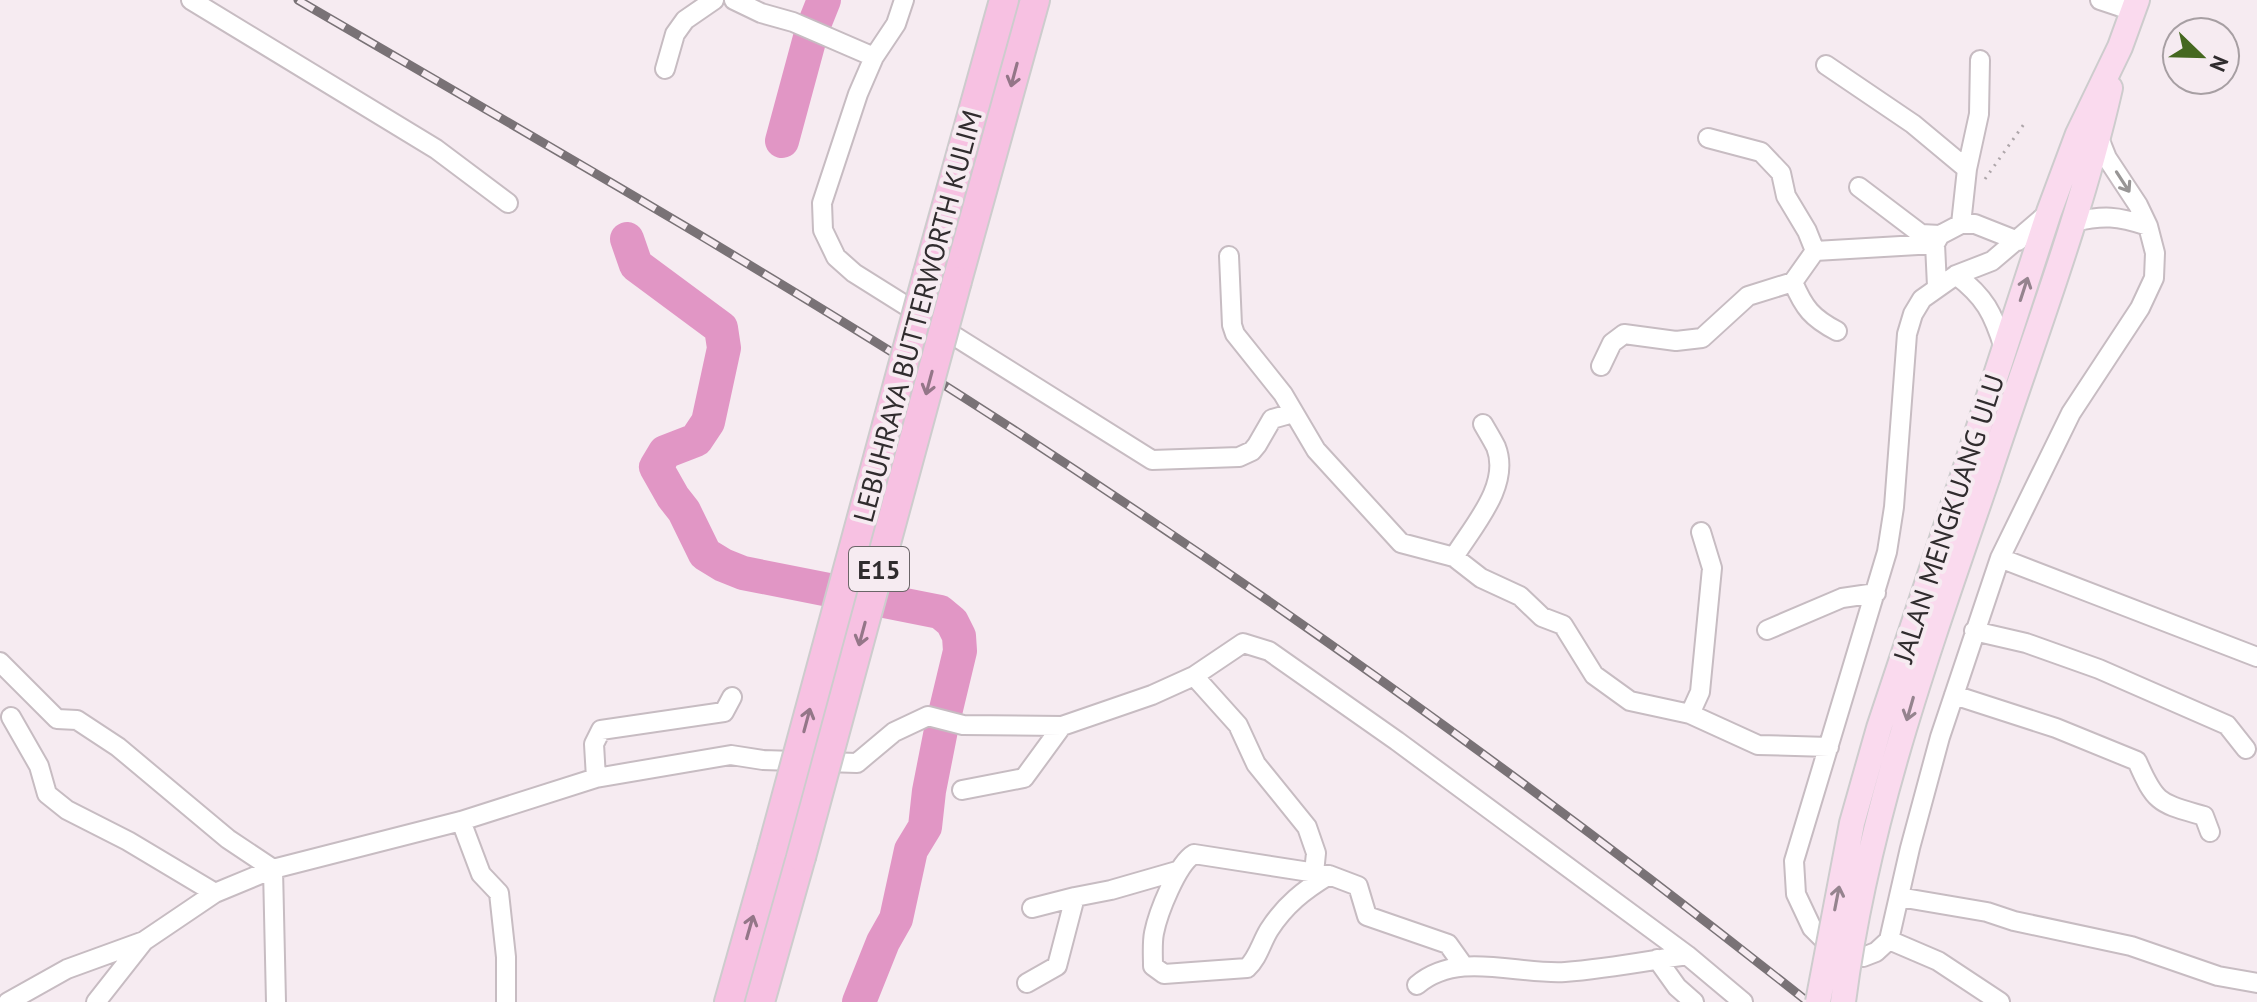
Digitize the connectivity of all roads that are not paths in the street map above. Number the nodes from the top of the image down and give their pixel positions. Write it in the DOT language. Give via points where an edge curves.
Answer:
graph roads {
  1 [pos="191,0"];
  2 [pos="714,0"];
  3 [pos="734,0"];
  4 [pos="904,0"];
  5 [pos="1004,0"];
  6 [pos="1035,0"];
  7 [pos="2100,0"];
  8 [pos="2135,6"];
  9 [pos="2120,47"];
  10 [pos="874,57"];
  11 [pos="1980,60"];
  12 [pos="1826,65"];
  13 [pos="665,69"];
  14 [pos="1708,138"];
  15 [pos="2099,138"];
  16 [pos="1967,169"];
  17 [pos="1859,187"];
  18 [pos="508,203"];
  19 [pos="2049,212"];
  20 [pos="2073,222"];
  21 [pos="1961,224"];
  22 [pos="2148,226"];
  23 [pos="1938,239"];
  24 [pos="2018,241"];
  25 [pos="1815,251"];
  26 [pos="1229,256"];
  27 [pos="1956,275"];
  28 [pos="1793,282"];
  29 [pos="1937,286"];
  30 [pos="1837,331"];
  31 [pos="2004,348"];
  32 [pos="1601,366"];
  33 [pos="1293,413"];
  34 [pos="1483,424"];
  35 [pos="1976,473"];
  36 [pos="1701,532"];
  37 [pos="1454,557"];
  38 [pos="2000,558"];
  39 [pos="1876,593"];
  40 [pos="1767,630"];
  41 [pos="1974,631"];
  42 [pos="2257,657"];
  43 [pos="0,662"];
  44 [pos="1194,676"];
  45 [pos="1954,695"];
  46 [pos="732,697"];
  47 [pos="1690,714"];
  48 [pos="11,717"];
  49 [pos="1062,726"];
  50 [pos="1829,747"];
  51 [pos="2246,749"];
  52 [pos="596,778"];
  53 [pos="962,790"];
  54 [pos="461,821"];
  55 [pos="2210,832"];
  56 [pos="273,869"];
  57 [pos="1177,871"];
  58 [pos="1321,874"];
  59 [pos="215,893"];
  60 [pos="1075,897"];
  61 [pos="1899,897"];
  62 [pos="1032,908"];
  63 [pos="1889,940"];
  64 [pos="144,941"];
  65 [pos="1687,955"];
  66 [pos="1657,959"];
  67 [pos="1463,965"];
  68 [pos="1027,983"];
  69 [pos="2257,983"];
  70 [pos="1417,985"];
  71 [pos="4,1001"];
  72 [pos="96,1002"];
  73 [pos="276,1002"];
  74 [pos="506,1002"];
  75 [pos="729,1002"];
  76 [pos="760,1002"];
  77 [pos="1694,1002"];
  78 [pos="1743,1002"];
  79 [pos="1818,1002"];
  80 [pos="1843,1002"];
  81 [pos="2000,1002"];
  1 -- 18 [label="street" via="436,149"];
  2 -- 13 [label="street" via="675,34"];
  3 -- 10 [label="street"];
  4 -- 10 [label="street" via="896,24"];
  75 -- 5 [label="highway, LEBUHRAYA BUTTERWORTH KULIM / E15, one-way, bridge"];
  6 -- 76 [label="highway, LEBUHRAYA BUTTERWORTH KULIM / E15, one-way, bridge"];
  7 -- 8 [label="street"];
  8 -- 9 [label="main road, JALAN MENGKUANG ULU"];
  9 -- 15 [label="main road, JALAN MENGKUANG ULU"];
  9 -- 19 [label="main road, JALAN MENGKUANG ULU" via="2078,134"];
  10 -- 33 [label="street" via="822,203 823,230 836,257 854,273 1152,460 1239,457 1252,451 1272,419"];
  11 -- 16 [label="street" via="1979,114"];
  12 -- 16 [label="street" via="1913,124"];
  14 -- 25 [label="street" via="1761,152 1781,173 1786,196"];
  15 -- 20 [label="main road, JALAN MENGKUANG ULU"];
  15 -- 22 [label="street, one-way"];
  16 -- 21 [label="street"];
  17 -- 23 [label="street" via="1921,234"];
  19 -- 24 [label="street"];
  31 -- 19 [label="main road, JALAN MENGKUANG ULU, one-way"];
  20 -- 22 [label="street" via="2118,216"];
  20 -- 35 [label="main road, JALAN MENGKUANG ULU"];
  21 -- 23 [label="street"];
  21 -- 24 [label="street" via="1975,224"];
  22 -- 38 [label="street" via="2154,278 2071,413"];
  23 -- 25 [label="street"];
  23 -- 29 [label="street"];
  24 -- 27 [label="street" via="1992,261"];
  25 -- 28 [label="street"];
  26 -- 33 [label="street" via="1235,334"];
  27 -- 29 [label="street"];
  27 -- 31 [label="street" via="1989,307"];
  28 -- 30 [label="street" via="1815,320"];
  28 -- 32 [label="street" via="1748,296 1702,338 1676,341 1624,334 1612,343"];
  29 -- 39 [label="street" via="1922,299 1907,334 1894,507"];
  31 -- 35 [label="main road, JALAN MENGKUANG ULU"];
  33 -- 37 [label="street" via="1316,450 1401,543"];
  34 -- 37 [label="street" via="1497,449 1497,486"];
  79 -- 35 [label="main road, JALAN MENGKUANG ULU, one-way, bridge" via="1852,823 1879,728"];
  35 -- 80 [label="main road, JALAN MENGKUANG ULU, one-way, bridge" via="1875,830"];
  36 -- 47 [label="street" via="1712,568 1700,692"];
  37 -- 47 [label="street" via="1481,578 1520,596 1542,617 1563,625 1594,675 1630,701"];
  38 -- 41 [label="street"];
  38 -- 42 [label="street"];
  39 -- 40 [label="street" via="1842,598"];
  39 -- 50 [label="street"];
  41 -- 45 [label="street"];
  41 -- 51 [label="street" via="2099,669 2227,725"];
  43 -- 56 [label="street" via="57,719 77,720 118,747 228,839"];
  44 -- 49 [label="street"];
  44 -- 58 [label="street" via="1238,725 1256,764 1307,827"];
  44 -- 65 [label="street" via="1243,643 1269,651"];
  45 -- 55 [label="street" via="2137,761 2161,803 2204,816"];
  45 -- 61 [label="street"];
  46 -- 52 [label="street" via="724,712 601,730 594,744"];
  47 -- 50 [label="street" via="1758,745"];
  48 -- 59 [label="street" via="39,766 47,794"];
  49 -- 52 [label="street" via="963,725 928,716 894,732 857,763 731,755"];
  49 -- 53 [label="street" via="1024,778"];
  50 -- 63 [label="street" via="1794,861 1796,894 1812,928 1837,953 1863,957"];
  52 -- 54 [label="street"];
  54 -- 56 [label="street"];
  54 -- 74 [label="street" via="481,874 499,893"];
  56 -- 59 [label="street"];
  56 -- 73 [label="street"];
  57 -- 58 [label="street" via="1194,854"];
  57 -- 58 [label="street" via="1153,934 1153,966 1164,974 1247,968 1288,904"];
  57 -- 60 [label="street"];
  58 -- 67 [label="street" via="1358,886 1367,916 1448,944"];
  59 -- 64 [label="street"];
  60 -- 62 [label="street"];
  60 -- 68 [label="street" via="1057,966"];
  61 -- 63 [label="street"];
  61 -- 69 [label="street" via="2131,946 2218,976"];
  63 -- 81 [label="street" via="1938,961"];
  64 -- 71 [label="street" via="67,969"];
  64 -- 72 [label="street"];
  65 -- 66 [label="street"];
  65 -- 78 [label="street"];
  66 -- 67 [label="street" via="1563,972"];
  66 -- 77 [label="street"];
  67 -- 70 [label="street" via="1427,976"];
}
